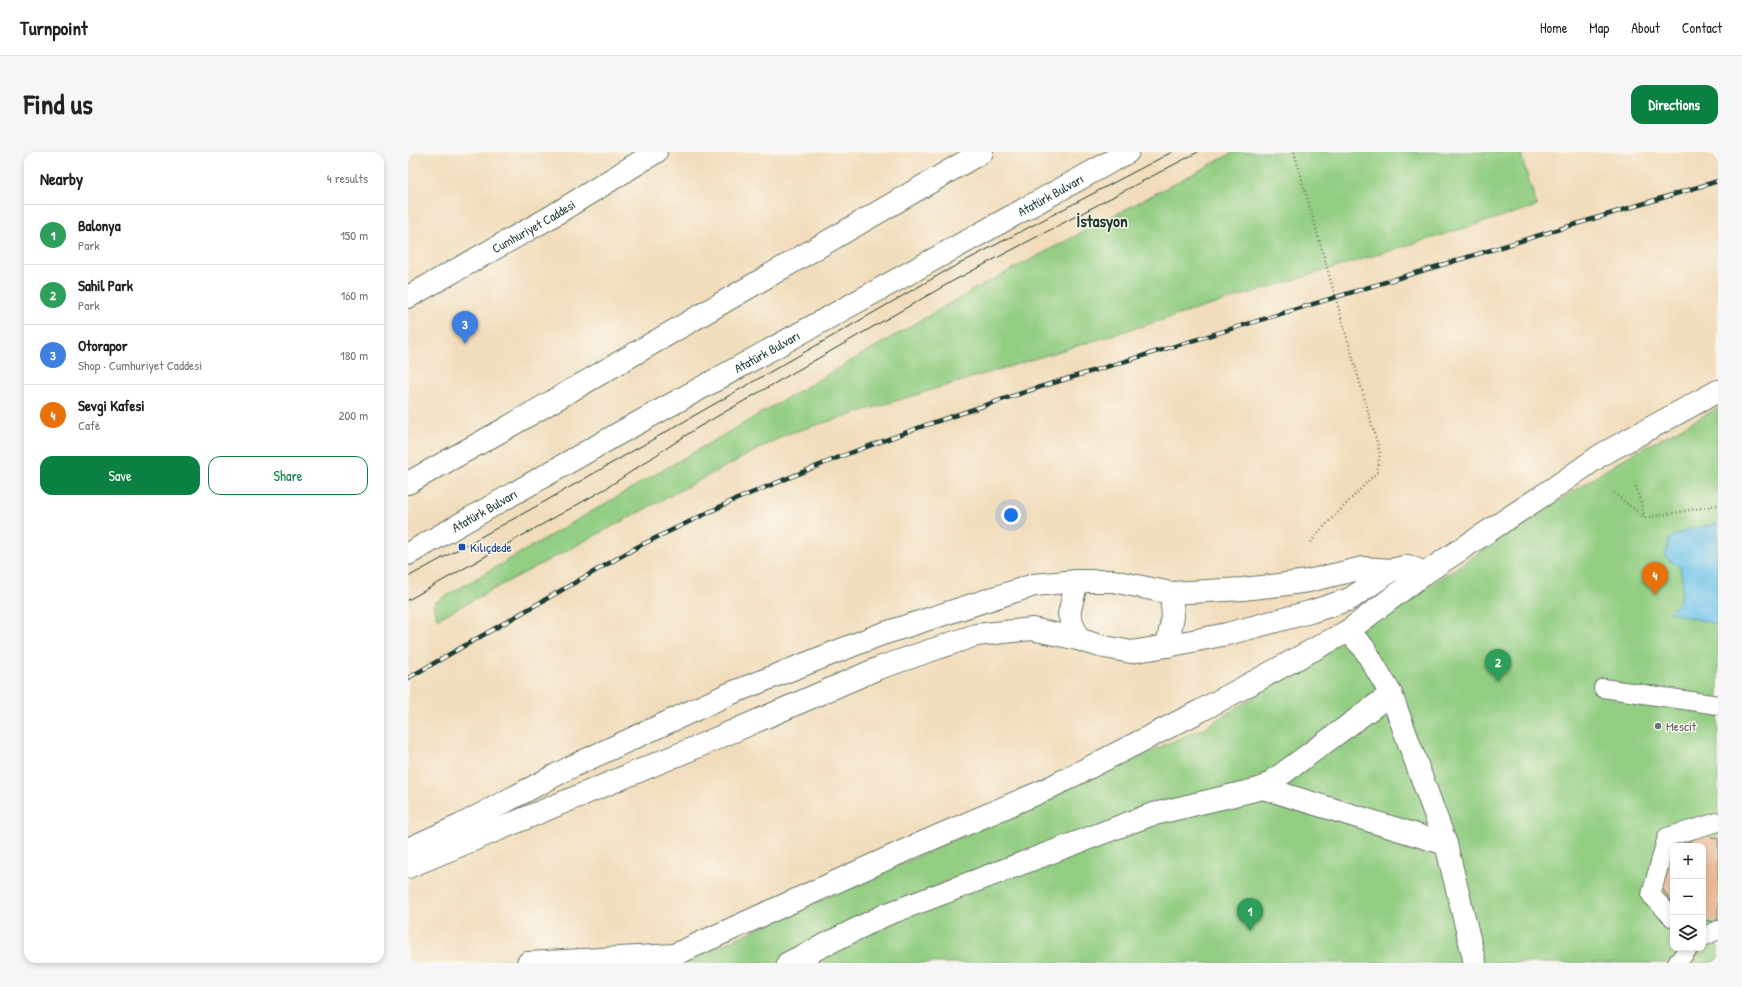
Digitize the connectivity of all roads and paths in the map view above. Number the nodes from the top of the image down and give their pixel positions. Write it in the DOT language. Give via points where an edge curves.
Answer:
graph roads {
  1 [pos="656,152"];
  2 [pos="982,152"];
  3 [pos="1128,152"];
  4 [pos="1294,152"];
  5 [pos="408,297"];
  6 [pos="1718,391"];
  7 [pos="408,483"];
  8 [pos="1636,483"];
  9 [pos="1614,493"];
  10 [pos="1718,505"];
  11 [pos="1645,518"];
  12 [pos="1310,544"];
  13 [pos="408,554"];
  14 [pos="1392,570"];
  15 [pos="1425,572"];
  16 [pos="1077,581"];
  17 [pos="1279,585"];
  18 [pos="1171,593"];
  19 [pos="1281,620"];
  20 [pos="1348,631"];
  21 [pos="1078,639"];
  22 [pos="1167,646"];
  23 [pos="1603,688"];
  24 [pos="1391,694"];
  25 [pos="1718,705"];
  26 [pos="1263,788"];
  27 [pos="1718,822"];
  28 [pos="1446,844"];
  29 [pos="408,849"];
  30 [pos="408,866"];
  31 [pos="1670,915"];
  32 [pos="1718,930"];
  33 [pos="1706,936"];
  34 [pos="1687,951"];
  35 [pos="528,963"];
  36 [pos="788,963"];
  37 [pos="1475,963"];
  38 [pos="1677,963"];
  1 -- 5 [label="street, Cumhuriyet Caddesi" via="549,218"];
  2 -- 7 [label="street"];
  3 -- 13 [label="street, Atatürk Bulvarı" via="616,435"];
  4 -- 12 [label="path, bridge" via="1380,453 1377,472"];
  6 -- 15 [label="street" via="1601,455"];
  8 -- 11 [label="path"];
  9 -- 11 [label="path"];
  10 -- 11 [label="path"];
  14 -- 15 [label="street" via="1408,566"];
  14 -- 17 [label="street" via="1363,568"];
  14 -- 19 [label="street" via="1350,599"];
  15 -- 20 [label="street"];
  16 -- 18 [label="street" via="1113,581"];
  16 -- 21 [label="street" via="1069,614"];
  16 -- 29 [label="street" via="1034,585 878,635 729,694 573,766 459,826"];
  17 -- 18 [label="street"];
  17 -- 19 [label="street" via="1287,607"];
  18 -- 22 [label="street" via="1173,616"];
  19 -- 22 [label="street"];
  20 -- 24 [label="street" via="1364,648"];
  20 -- 35 [label="street" via="1200,711 1045,790 674,955"];
  21 -- 22 [label="street" via="1131,652"];
  21 -- 30 [label="street" via="1032,629 976,635 901,660"];
  23 -- 25 [label="street"];
  24 -- 26 [label="street"];
  24 -- 28 [label="street"];
  26 -- 28 [label="street"];
  26 -- 36 [label="street" via="1150,815 885,915"];
  27 -- 31 [label="street" via="1667,837 1651,895"];
  28 -- 37 [label="street"];
  32 -- 33 [label="street"];
  34 -- 38 [label="street"];
}
